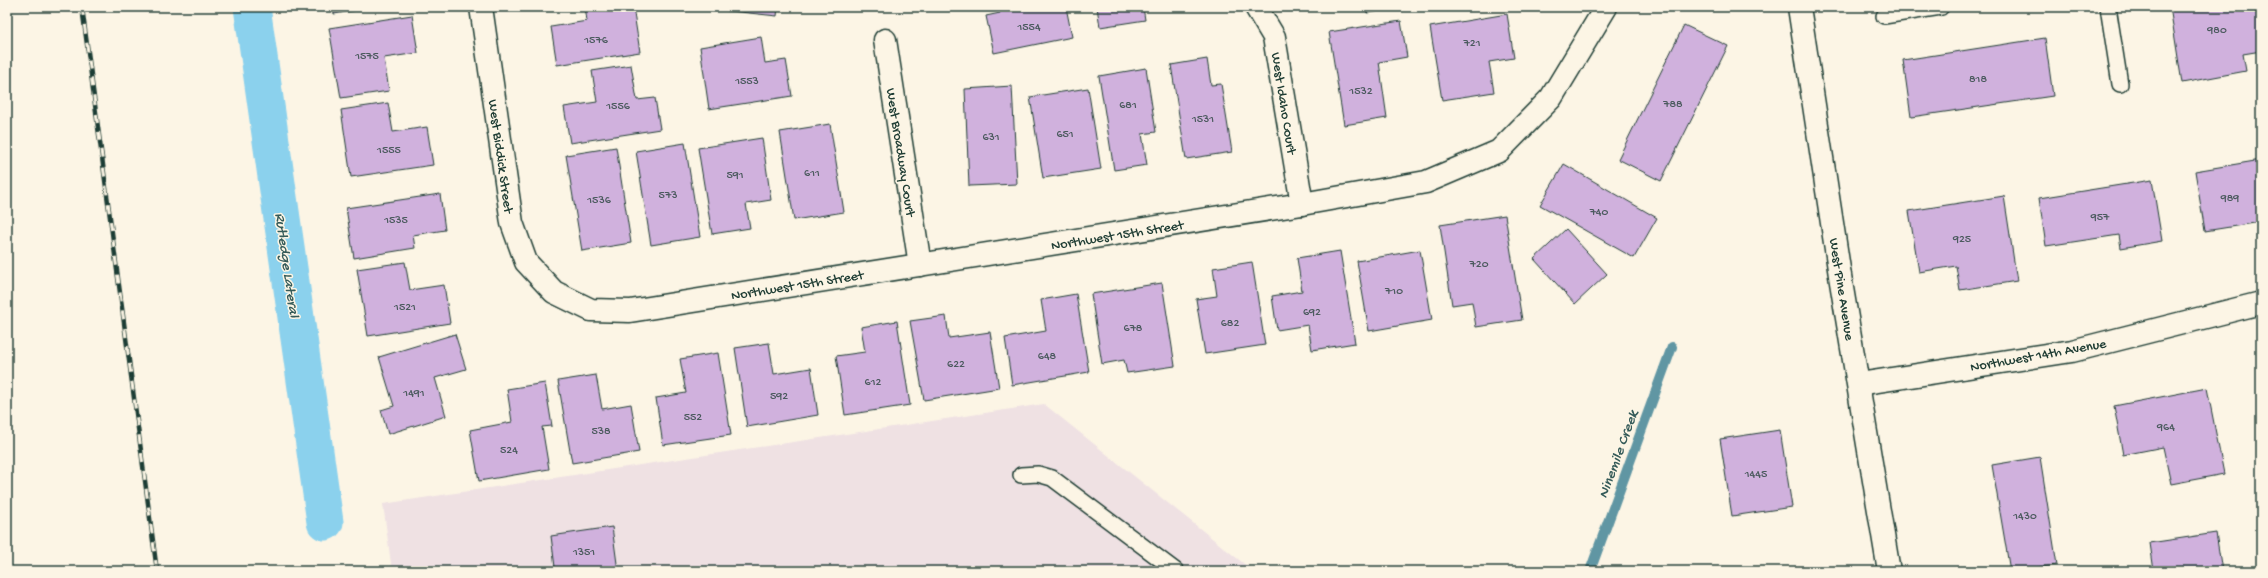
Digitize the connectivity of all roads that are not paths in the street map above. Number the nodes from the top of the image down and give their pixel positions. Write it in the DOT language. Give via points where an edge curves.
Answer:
graph roads {
  1 [pos="481,7"];
  2 [pos="1256,7"];
  3 [pos="1606,7"];
  4 [pos="1799,7"];
  5 [pos="1941,7"];
  6 [pos="2108,7"];
  7 [pos="1884,16"];
  8 [pos="885,40"];
  9 [pos="2120,84"];
  10 [pos="1302,204"];
  11 [pos="920,265"];
  12 [pos="554,292"];
  13 [pos="2261,303"];
  14 [pos="1859,384"];
  15 [pos="1021,475"];
  16 [pos="1176,571"];
  17 [pos="1889,571"];
  1 -- 12 [label="street, West Biddick Street" via="512,223 526,262"];
  2 -- 10 [label="street, West Idaho Court" via="1274,37"];
  3 -- 10 [label="street, Northwest 15th Street" via="1551,98 1498,151 1426,182"];
  4 -- 14 [label="street, West Pine Avenue"];
  5 -- 7 [label="lane"];
  6 -- 9 [label="lane"];
  8 -- 11 [label="street, West Broadway Court"];
  10 -- 11 [label="street, Northwest 15th Street"];
  11 -- 12 [label="street, Northwest 15th Street" via="630,311 591,310"];
  13 -- 14 [label="street, Northwest 14th Avenue" via="2072,351"];
  14 -- 17 [label="street, West Pine Avenue"];
  15 -- 16 [label="lane" via="1038,474 1052,478"];
}
